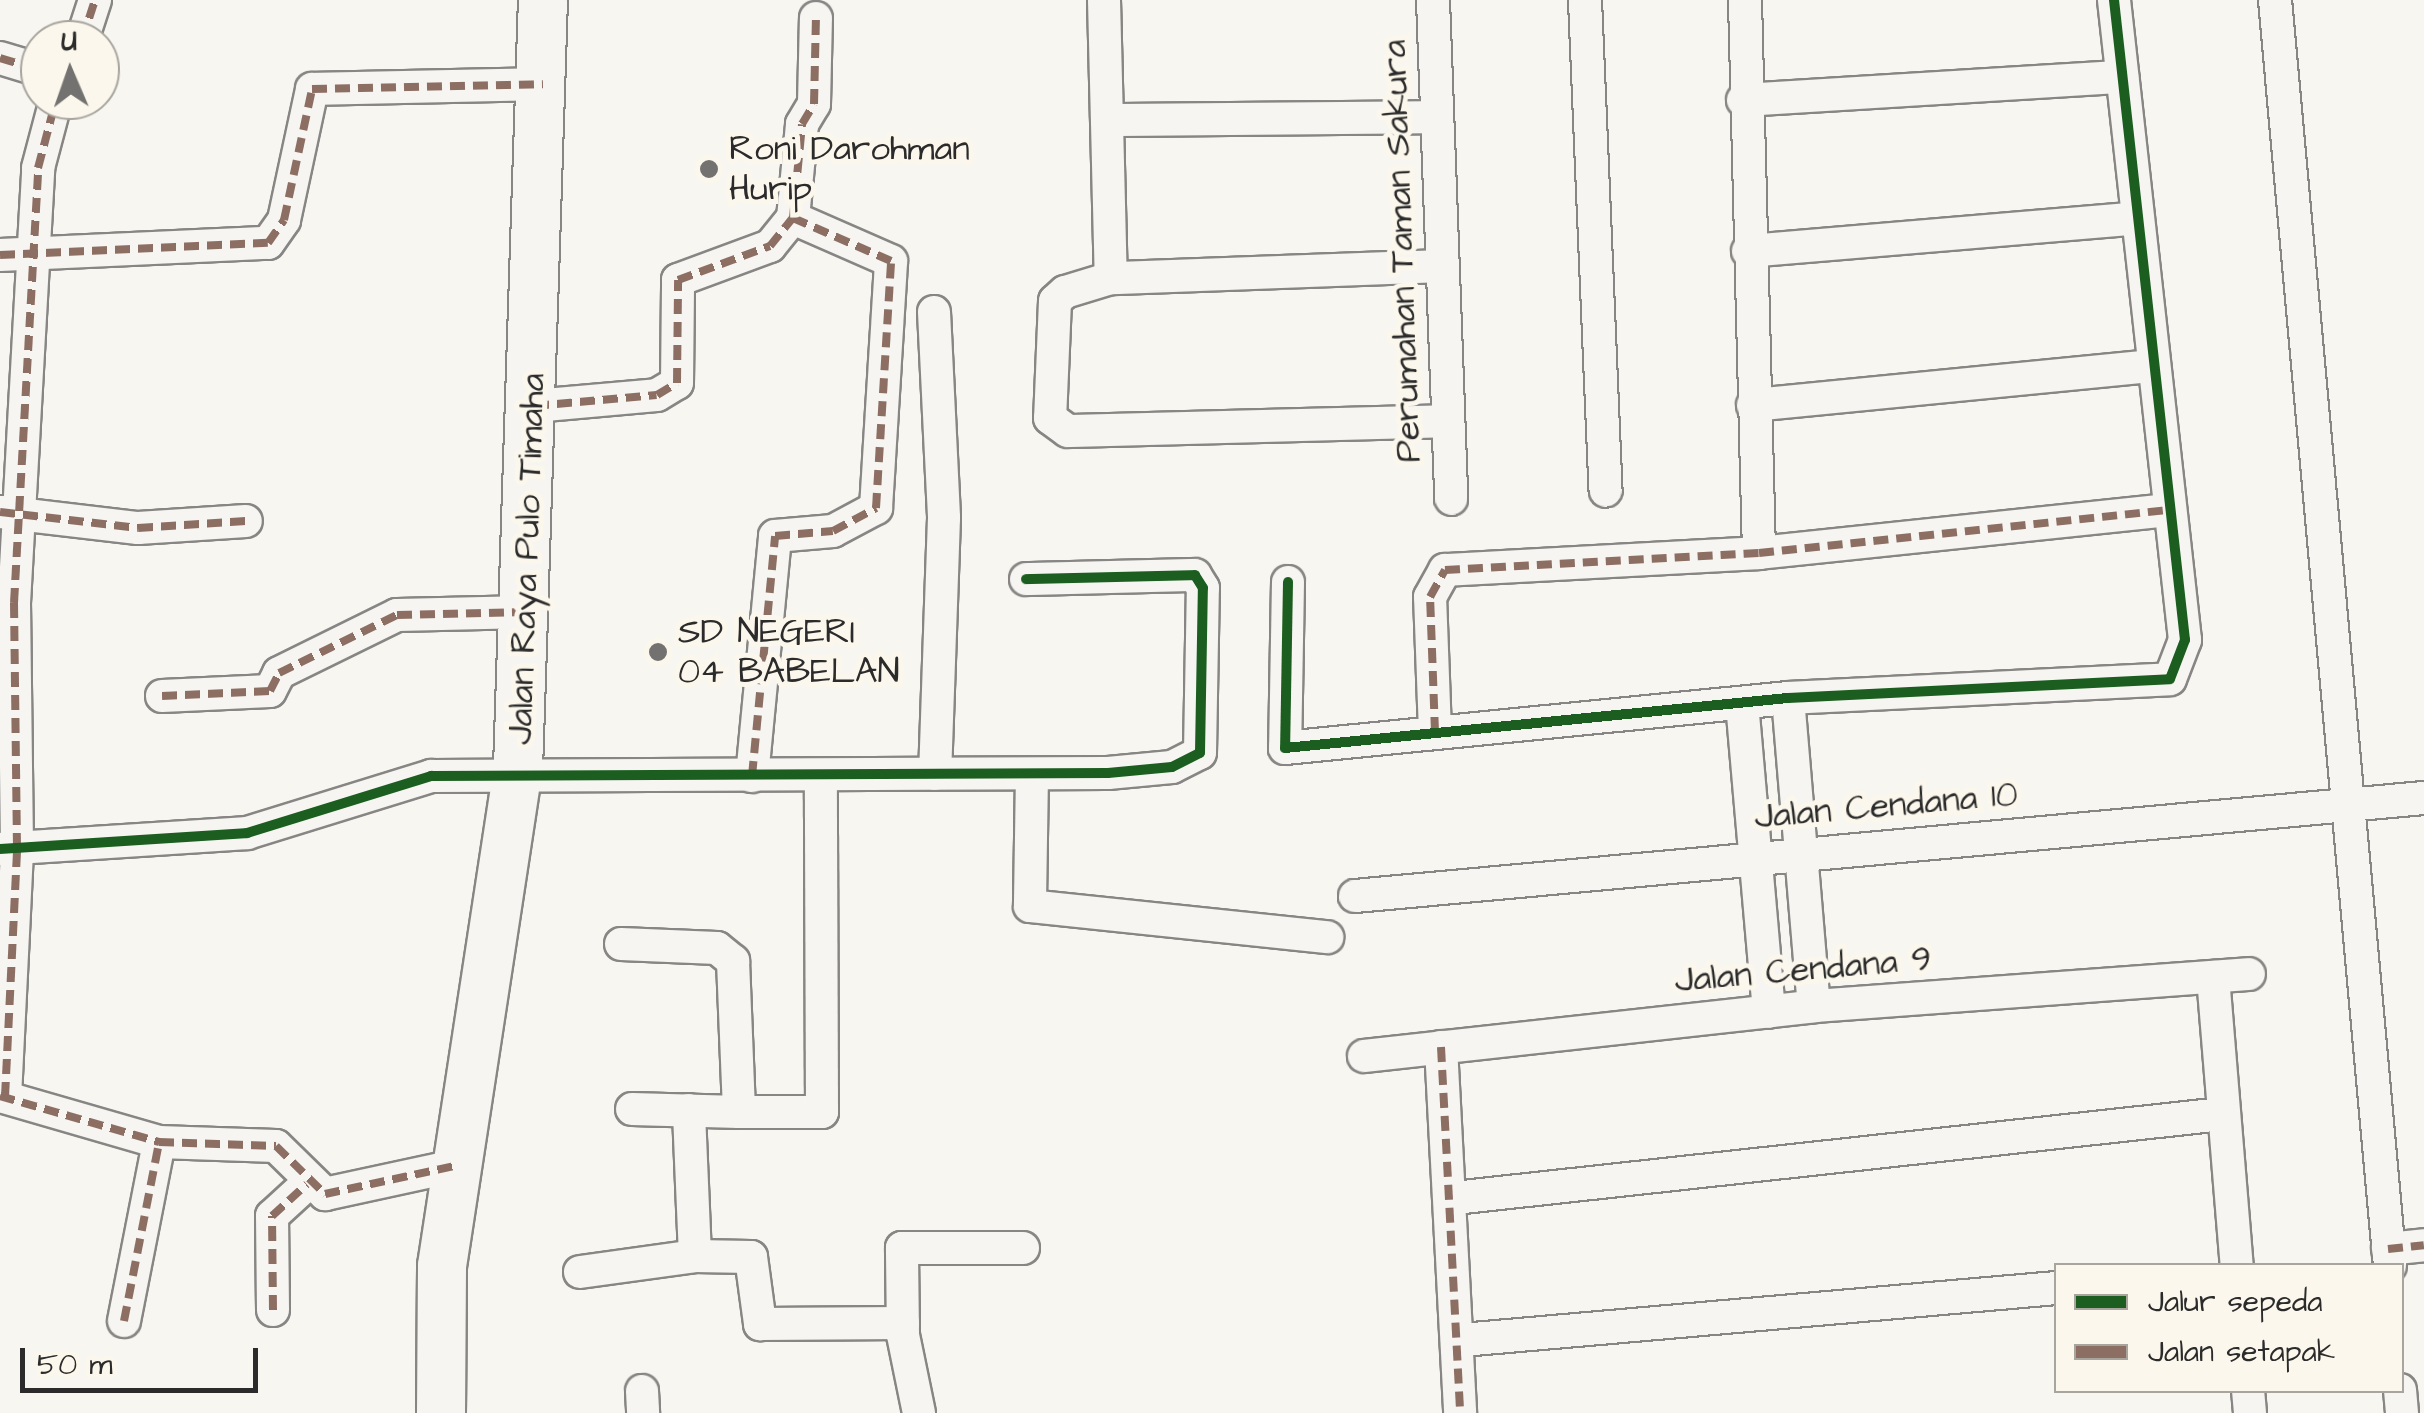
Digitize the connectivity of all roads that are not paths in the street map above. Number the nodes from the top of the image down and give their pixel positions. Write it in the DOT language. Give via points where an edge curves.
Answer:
graph roads {
  1 [pos="543,0"];
  2 [pos="1104,0"];
  3 [pos="1433,0"];
  4 [pos="1586,0"];
  5 [pos="1744,0"];
  6 [pos="2114,0"];
  7 [pos="2274,0"];
  8 [pos="816,18"];
  9 [pos="2122,77"];
  10 [pos="543,84"];
  11 [pos="1743,100"];
  12 [pos="1437,117"];
  13 [pos="51,120"];
  14 [pos="1106,120"];
  15 [pos="793,218"];
  16 [pos="2136,218"];
  17 [pos="1748,252"];
  18 [pos="16,255"];
  19 [pos="1443,266"];
  20 [pos="1111,278"];
  21 [pos="934,312"];
  22 [pos="2152,366"];
  23 [pos="1754,405"];
  24 [pos="534,406"];
  25 [pos="1448,421"];
  26 [pos="1606,491"];
  27 [pos="1451,499"];
  28 [pos="2167,510"];
  29 [pos="11,514"];
  30 [pos="246,521"];
  31 [pos="1759,553"];
  32 [pos="1026,579"];
  33 [pos="1288,582"];
  34 [pos="7,603"];
  35 [pos="528,612"];
  36 [pos="162,696"];
  37 [pos="1788,698"];
  38 [pos="1742,702"];
  39 [pos="1435,732"];
  40 [pos="518,770"];
  41 [pos="935,774"];
  42 [pos="1032,774"];
  43 [pos="752,776"];
  44 [pos="821,777"];
  45 [pos="2424,798"];
  46 [pos="2350,805"];
  47 [pos="9,848"];
  48 [pos="1802,854"];
  49 [pos="1756,858"];
  50 [pos="1354,896"];
  51 [pos="1327,937"];
  52 [pos="620,944"];
  53 [pos="2249,974"];
  54 [pos="2212,977"];
  55 [pos="1814,1006"];
  56 [pos="1769,1012"];
  57 [pos="1441,1047"];
  58 [pos="1364,1056"];
  59 [pos="2,1096"];
  60 [pos="632,1108"];
  61 [pos="690,1110"];
  62 [pos="740,1112"];
  63 [pos="2222,1114"];
  64 [pos="160,1142"];
  65 [pos="455,1166"];
  66 [pos="306,1184"];
  67 [pos="1454,1198"];
  68 [pos="2424,1244"];
  69 [pos="1024,1248"];
  70 [pos="695,1256"];
  71 [pos="2389,1257"];
  72 [pos="2238,1263"];
  73 [pos="580,1272"];
  74 [pos="2054,1288"];
  75 [pos="272,1310"];
  76 [pos="124,1321"];
  77 [pos="903,1324"];
  78 [pos="1462,1340"];
  79 [pos="440,1413"];
  80 [pos="919,1413"];
  81 [pos="1460,1413"];
  1 -- 10 [label="street, Jalan Raya Pulo Timaha"];
  2 -- 14 [label="street"];
  3 -- 12 [label="street, Perumahan Taman Sakura"];
  4 -- 26 [label="street"];
  5 -- 11 [label="street"];
  6 -- 9 [label="street"];
  7 -- 46 [label="street"];
  8 -- 15 [label="street" via="814,104 802,124"];
  9 -- 11 [label="street"];
  9 -- 16 [label="street"];
  10 -- 18 [label="street" via="312,89 284,220 268,243"];
  10 -- 24 [label="street, Jalan Raya Pulo Timaha"];
  11 -- 17 [label="street"];
  12 -- 14 [label="street"];
  12 -- 19 [label="street, Perumahan Taman Sakura"];
  13 -- 18 [label="street"];
  14 -- 20 [label="street"];
  15 -- 24 [label="street" via="770,246 678,280 673,389"];
  15 -- 43 [label="street" via="891,262 876,508 833,531 775,536"];
  16 -- 17 [label="street"];
  16 -- 22 [label="street"];
  17 -- 23 [label="street"];
  18 -- 29 [label="street"];
  19 -- 20 [label="street"];
  19 -- 25 [label="street, Perumahan Taman Sakura"];
  20 -- 25 [label="street" via="1054,301 1055,428"];
  21 -- 41 [label="street" via="944,518"];
  22 -- 23 [label="street"];
  22 -- 28 [label="street"];
  23 -- 31 [label="street"];
  24 -- 35 [label="street, Jalan Raya Pulo Timaha"];
  25 -- 27 [label="street, Perumahan Taman Sakura"];
  28 -- 31 [label="street"];
  28 -- 37 [label="street" via="2185,640 2170,679"];
  29 -- 30 [label="street" via="138,528"];
  29 -- 34 [label="street"];
  31 -- 39 [label="street" via="1445,570 1430,597"];
  32 -- 42 [label="street" via="1194,575 1204,588 1200,753 1172,767"];
  33 -- 39 [label="street" via="1285,748"];
  34 -- 47 [label="street"];
  35 -- 36 [label="street" via="396,615 279,673 270,691"];
  35 -- 40 [label="street, Jalan Raya Pulo Timaha"];
  37 -- 38 [label="street"];
  37 -- 48 [label="street"];
  38 -- 39 [label="street"];
  38 -- 49 [label="street"];
  40 -- 43 [label="street"];
  40 -- 47 [label="street" via="418,778 248,833"];
  40 -- 65 [label="street, Jalan Raya Pulo Timaha"];
  41 -- 42 [label="street"];
  41 -- 44 [label="street"];
  42 -- 51 [label="street" via="1030,906"];
  43 -- 44 [label="street"];
  44 -- 62 [label="street" via="822,1112"];
  45 -- 46 [label="street, Jalan Cendana 10"];
  46 -- 48 [label="street, Jalan Cendana 10"];
  46 -- 71 [label="street"];
  47 -- 59 [label="street"];
  48 -- 49 [label="street, Jalan Cendana 10"];
  48 -- 55 [label="street"];
  49 -- 50 [label="street, Jalan Cendana 10"];
  49 -- 56 [label="street"];
  52 -- 62 [label="street" via="729,955"];
  53 -- 54 [label="street, Jalan Cendana 9"];
  54 -- 55 [label="street, Jalan Cendana 9"];
  54 -- 63 [label="street"];
  55 -- 56 [label="street, Jalan Cendana 9"];
  56 -- 57 [label="street, Jalan Cendana 9"];
  57 -- 58 [label="street, Jalan Cendana 9"];
  57 -- 67 [label="street"];
  59 -- 64 [label="street"];
  60 -- 61 [label="street"];
  61 -- 62 [label="street"];
  61 -- 70 [label="street"];
  63 -- 67 [label="street"];
  63 -- 72 [label="street"];
  64 -- 66 [label="street" via="276,1146"];
  64 -- 76 [label="street"];
  65 -- 66 [label="street" via="332,1194"];
  65 -- 79 [label="street, Jalan Raya Pulo Timaha"];
  66 -- 75 [label="street" via="272,1216"];
  67 -- 78 [label="street"];
  68 -- 71 [label="street"];
  69 -- 77 [label="street" via="902,1248"];
  70 -- 73 [label="street"];
  70 -- 77 [label="street" via="751,1257 760,1324"];
  74 -- 78 [label="street"];
  77 -- 80 [label="street"];
  78 -- 81 [label="street"];
}
